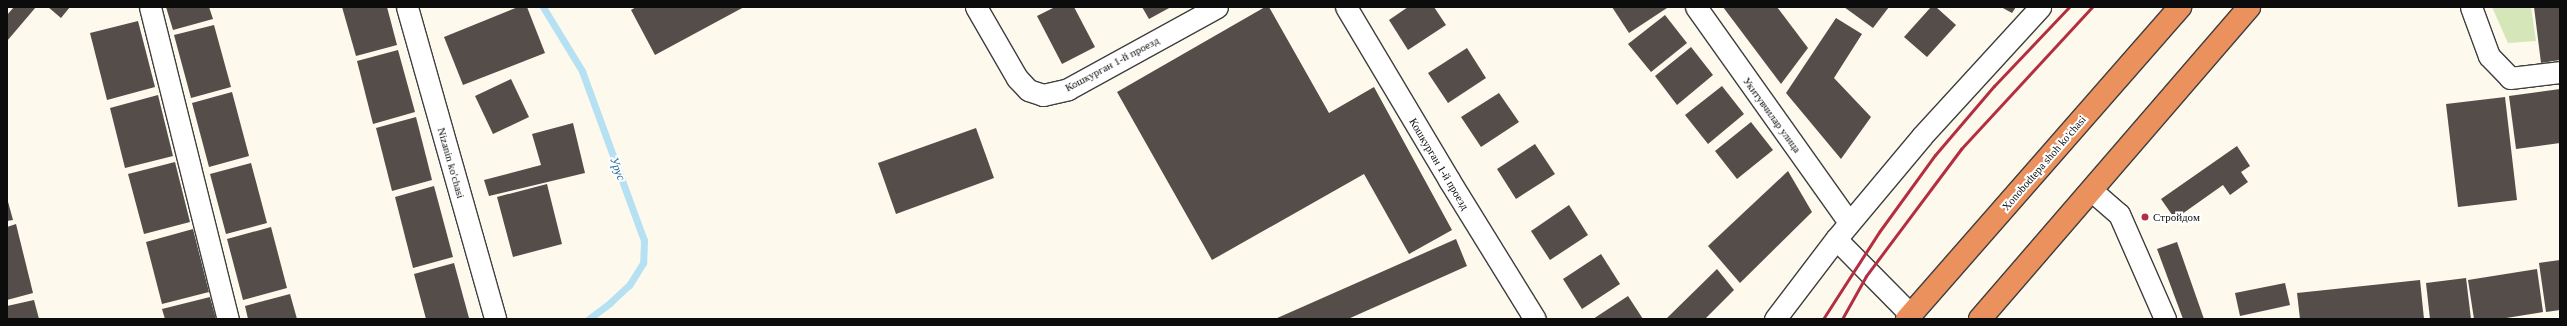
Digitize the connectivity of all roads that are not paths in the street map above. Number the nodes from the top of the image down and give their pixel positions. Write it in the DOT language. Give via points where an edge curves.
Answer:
graph roads {
  1 [pos="150,7"];
  2 [pos="407,7"];
  3 [pos="976,7"];
  4 [pos="1217,7"];
  5 [pos="1346,7"];
  6 [pos="1696,7"];
  7 [pos="2040,7"];
  8 [pos="2180,7"];
  9 [pos="2249,7"];
  10 [pos="2471,7"];
  11 [pos="2560,72"];
  12 [pos="2091,190"];
  13 [pos="1850,222"];
  14 [pos="1836,239"];
  15 [pos="1909,317"];
  16 [pos="228,319"];
  17 [pos="495,319"];
  18 [pos="1535,319"];
  19 [pos="1775,319"];
  20 [pos="1980,319"];
  21 [pos="2165,319"];
  1 -- 16 [label="street"];
  2 -- 17 [label="street, Nizanin ko'chasi"];
  3 -- 4 [label="street, Кошкурган 1-й проезд" via="1017,78 1028,90 1043,95 1068,89"];
  5 -- 18 [label="street, Кошкурган 1-й проезд"];
  6 -- 13 [label="street, Укитувчилар улица"];
  7 -- 13 [label="street" via="1922,136"];
  8 -- 15 [label="highway, Xonobodtepa shoh ko'chasi"];
  9 -- 12 [label="highway"];
  10 -- 11 [label="street" via="2489,56 2510,78"];
  12 -- 20 [label="highway"];
  12 -- 21 [label="street" via="2119,214"];
  13 -- 14 [label="street"];
  14 -- 15 [label="street"];
  14 -- 19 [label="street"];
}
